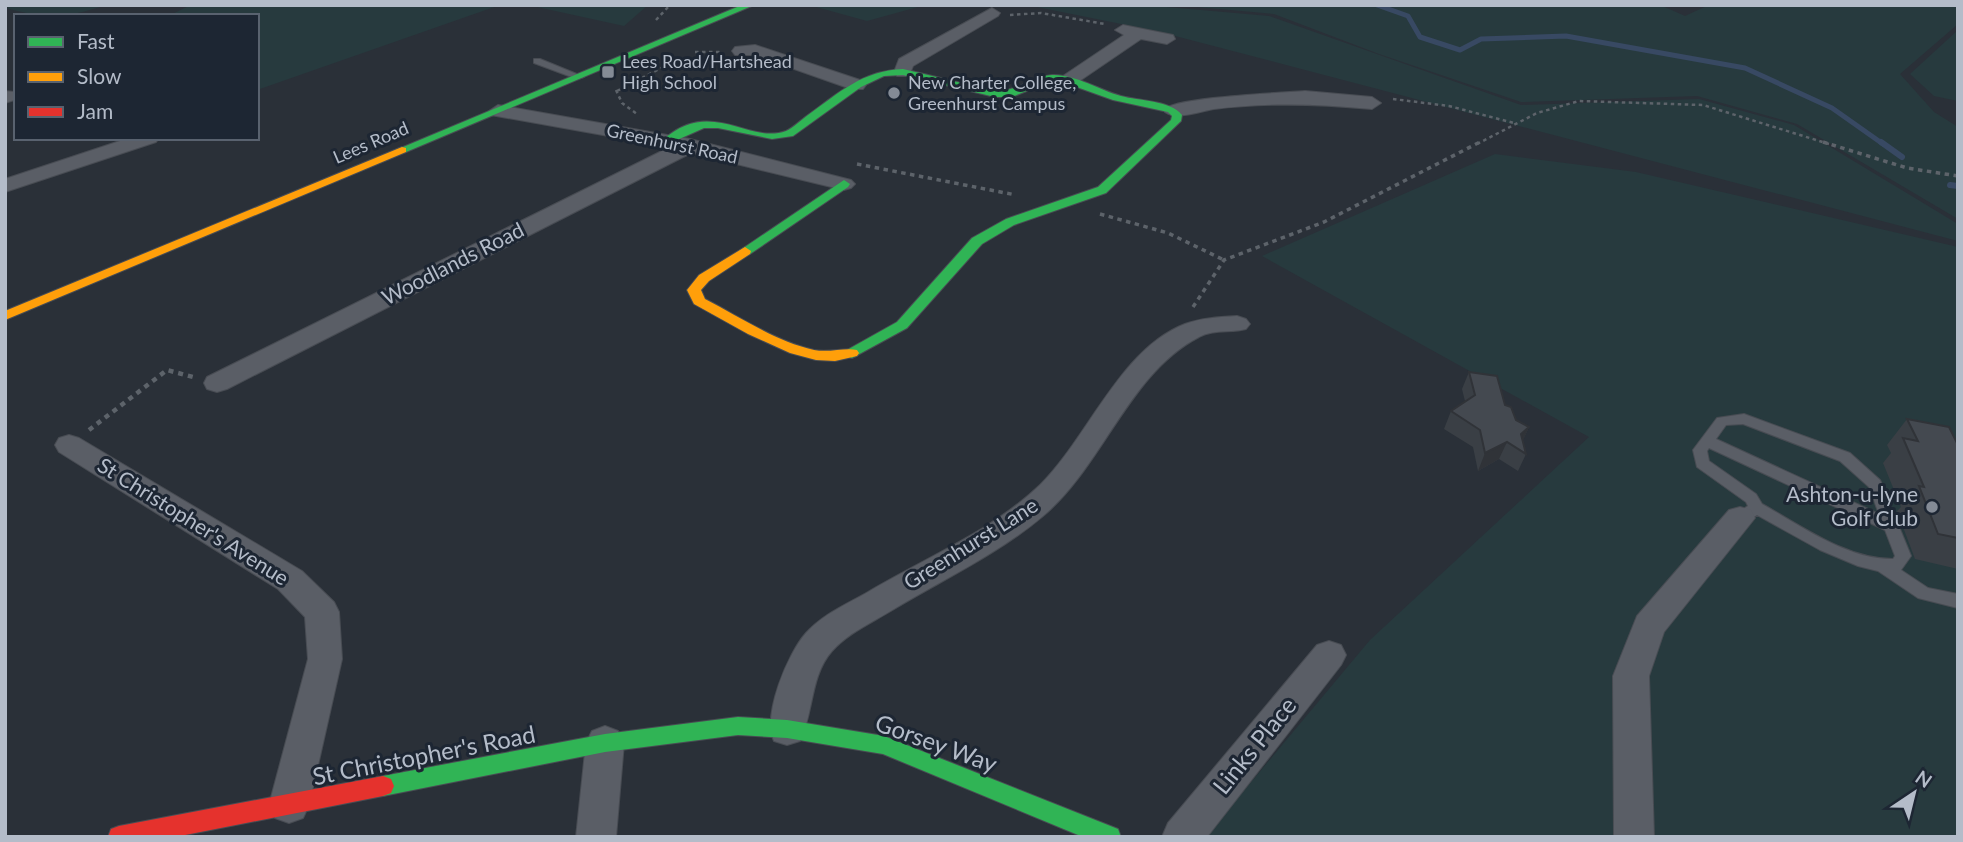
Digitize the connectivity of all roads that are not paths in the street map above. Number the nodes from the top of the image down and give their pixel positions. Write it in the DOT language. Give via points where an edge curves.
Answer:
graph roads {
  1 [pos="750,5"];
  2 [pos="992,13"];
  3 [pos="1167,39"];
  4 [pos="741,51"];
  5 [pos="537,61"];
  6 [pos="903,72"];
  7 [pos="580,77"];
  8 [pos="1069,80"];
  9 [pos="857,85"];
  10 [pos="1372,103"];
  11 [pos="1172,110"];
  12 [pos="498,111"];
  13 [pos="681,138"];
  14 [pos="143,140"];
  15 [pos="844,184"];
  16 [pos="5,187"];
  17 [pos="5,316"];
  18 [pos="1237,324"];
  19 [pos="217,383"];
  20 [pos="1707,442"];
  21 [pos="69,445"];
  22 [pos="1748,513"];
  23 [pos="1891,527"];
  24 [pos="1884,567"];
  25 [pos="1958,601"];
  26 [pos="1329,655"];
  27 [pos="738,726"];
  28 [pos="787,729"];
  29 [pos="605,743"];
  30 [pos="289,805"];
  31 [pos="119,837"];
  32 [pos="596,837"];
  33 [pos="1111,837"];
  34 [pos="1182,837"];
  35 [pos="1634,837"];
  1 -- 7 [label="street, Lees Road"];
  2 -- 6 [label="street" via="905,63"];
  3 -- 8 [label="street" via="1130,32"];
  4 -- 9 [label="street" via="755,50"];
  5 -- 7 [label="lane"];
  6 -- 8 [label="street" via="995,94 1012,94 1049,78"];
  6 -- 9 [label="street" via="882,73"];
  7 -- 12 [label="street, Lees Road"];
  8 -- 11 [label="street" via="1117,98"];
  9 -- 13 [label="street" via="783,135 710,123"];
  10 -- 11 [label="street" via="1305,97"];
  11 -- 15 [label="street" via="1176,121 1102,190 1010,222 977,241 902,325 849,355 803,354 699,301 694,290 704,278"];
  12 -- 13 [label="street, Greenhurst Road"];
  12 -- 17 [label="street, Lees Road"];
  13 -- 15 [label="street, Greenhurst Road"];
  13 -- 19 [label="street, Woodlands Road"];
  14 -- 16 [label="street"];
  18 -- 28 [label="street, Greenhurst Lane" via="1189,331 1154,357 1137,374 1080,460 1040,502 818,643 806,659"];
  20 -- 22 [label="lane" via="1700,450 1702,463 1751,498"];
  20 -- 23 [label="lane"];
  20 -- 23 [label="lane" via="1722,421 1744,419 1845,457 1875,484"];
  21 -- 30 [label="street, St Christopher's Avenue" via="290,580 321,612 325,659"];
  22 -- 24 [label="lane"];
  22 -- 35 [label="street" via="1649,626 1631,676"];
  23 -- 24 [label="lane" via="1903,556 1898,565"];
  24 -- 25 [label="lane" via="1924,593"];
  26 -- 34 [label="street, Links Place"];
  27 -- 28 [label="street, Gorsey Way"];
  27 -- 29 [label="street, St Christopher's Road"];
  28 -- 33 [label="street, Gorsey Way" via="884,745"];
  29 -- 30 [label="street, St Christopher's Road"];
  29 -- 32 [label="street"];
  30 -- 31 [label="street, St Christopher's Road"];
}
